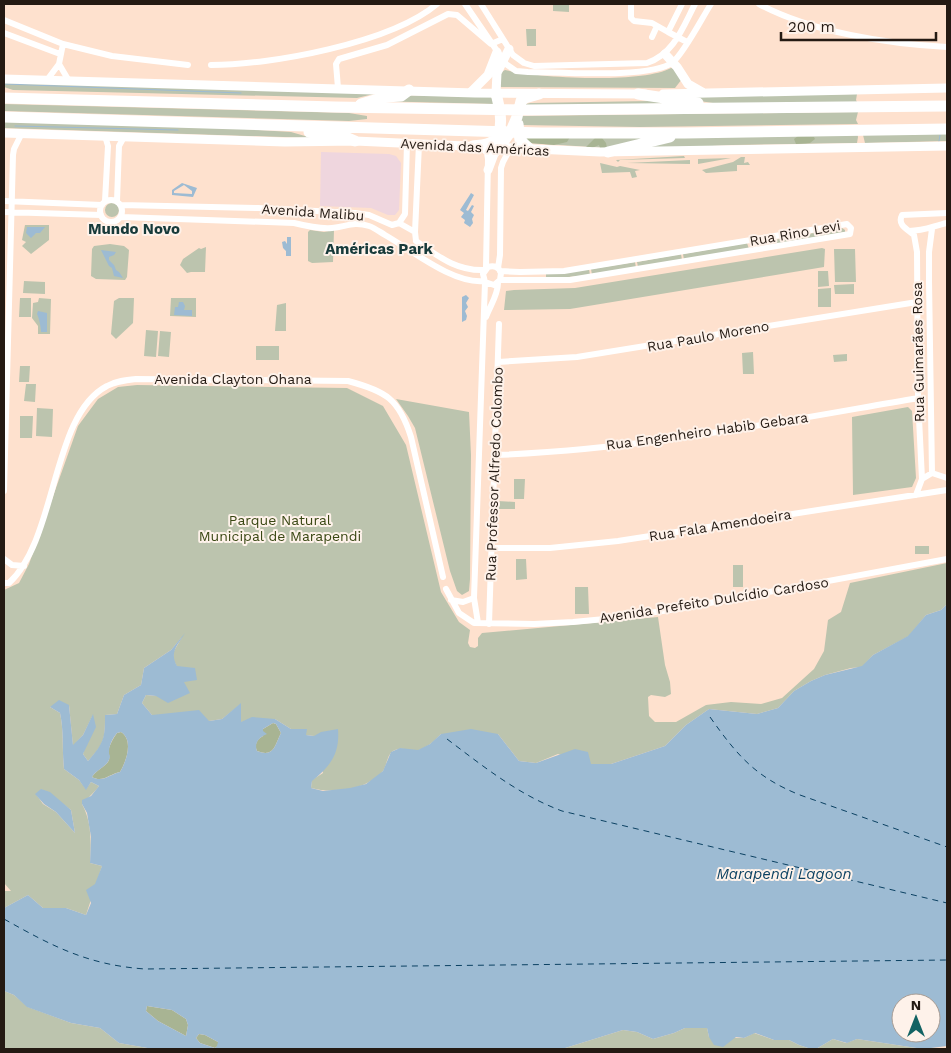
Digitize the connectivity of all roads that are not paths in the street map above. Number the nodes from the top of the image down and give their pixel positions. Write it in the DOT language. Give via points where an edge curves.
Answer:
graph roads {
  1 [pos="438,4"];
  2 [pos="465,4"];
  3 [pos="481,4"];
  4 [pos="631,4"];
  5 [pos="682,4"];
  6 [pos="695,4"];
  7 [pos="711,4"];
  8 [pos="759,4"];
  9 [pos="4,20"];
  10 [pos="657,26"];
  11 [pos="668,32"];
  12 [pos="4,33"];
  13 [pos="652,37"];
  14 [pos="678,37"];
  15 [pos="503,39"];
  16 [pos="687,42"];
  17 [pos="63,44"];
  18 [pos="491,44"];
  19 [pos="947,47"];
  20 [pos="509,49"];
  21 [pos="497,52"];
  22 [pos="60,54"];
  23 [pos="665,54"];
  24 [pos="673,62"];
  25 [pos="505,63"];
  26 [pos="59,64"];
  27 [pos="188,64"];
  28 [pos="211,65"];
  29 [pos="4,79"];
  30 [pos="684,79"];
  31 [pos="47,80"];
  32 [pos="69,80"];
  33 [pos="338,88"];
  34 [pos="947,88"];
  35 [pos="409,90"];
  36 [pos="471,92"];
  37 [pos="702,92"];
  38 [pos="496,93"];
  39 [pos="4,94"];
  40 [pos="538,94"];
  41 [pos="638,94"];
  42 [pos="678,94"];
  43 [pos="4,98"];
  44 [pos="22,99"];
  45 [pos="947,106"];
  46 [pos="335,108"];
  47 [pos="736,109"];
  48 [pos="500,110"];
  49 [pos="518,114"];
  50 [pos="4,117"];
  51 [pos="278,125"];
  52 [pos="947,129"];
  53 [pos="509,131"];
  54 [pos="4,133"];
  55 [pos="22,133"];
  56 [pos="685,133"];
  57 [pos="105,136"];
  58 [pos="124,137"];
  59 [pos="355,141"];
  60 [pos="408,144"];
  61 [pos="419,144"];
  62 [pos="477,146"];
  63 [pos="947,146"];
  64 [pos="505,148"];
  65 [pos="531,150"];
  66 [pos="608,152"];
  67 [pos="488,170"];
  68 [pos="4,200"];
  69 [pos="12,201"];
  70 [pos="104,203"];
  71 [pos="119,203"];
  72 [pos="192,206"];
  73 [pos="240,208"];
  74 [pos="258,208"];
  75 [pos="4,212"];
  76 [pos="12,212"];
  77 [pos="947,213"];
  78 [pos="936,214"];
  79 [pos="101,215"];
  80 [pos="121,217"];
  81 [pos="190,218"];
  82 [pos="241,220"];
  83 [pos="255,222"];
  84 [pos="399,223"];
  85 [pos="947,223"];
  86 [pos="392,225"];
  87 [pos="933,227"];
  88 [pos="909,231"];
  89 [pos="415,232"];
  90 [pos="386,236"];
  91 [pos="416,241"];
  92 [pos="749,241"];
  93 [pos="410,249"];
  94 [pos="751,251"];
  95 [pos="485,269"];
  96 [pos="499,269"];
  97 [pos="485,282"];
  98 [pos="499,282"];
  99 [pos="917,302"];
  100 [pos="499,324"];
  101 [pos="483,325"];
  102 [pos="498,362"];
  103 [pos="918,398"];
  104 [pos="495,455"];
  105 [pos="932,473"];
  106 [pos="946,478"];
  107 [pos="922,479"];
  108 [pos="947,490"];
  109 [pos="4,491"];
  110 [pos="940,491"];
  111 [pos="916,495"];
  112 [pos="492,548"];
  113 [pos="4,559"];
  114 [pos="947,559"];
  115 [pos="24,566"];
  116 [pos="443,577"];
  117 [pos="7,582"];
  118 [pos="446,589"];
  119 [pos="474,598"];
  120 [pos="452,600"];
  121 [pos="478,623"];
  122 [pos="488,624"];
  1 -- 28 [label="street" via="407,23 346,44 250,63"];
  2 -- 18 [label="street"];
  3 -- 15 [label="street"];
  4 -- 10 [label="street" via="632,19"];
  5 -- 11 [label="street"];
  6 -- 14 [label="street"];
  7 -- 16 [label="street"];
  8 -- 19 [label="street" via="848,34"];
  9 -- 17 [label="street"];
  10 -- 11 [label="street"];
  10 -- 13 [label="street"];
  11 -- 14 [label="street"];
  12 -- 22 [label="street"];
  14 -- 16 [label="street"];
  14 -- 23 [label="street"];
  15 -- 18 [label="street"];
  15 -- 20 [label="street"];
  16 -- 24 [label="street"];
  17 -- 22 [label="street"];
  17 -- 27 [label="street" via="112,56"];
  18 -- 21 [label="street"];
  18 -- 33 [label="street" via="457,15 445,15 387,45 339,59 336,64"];
  20 -- 23 [label="street" via="524,63 534,66 647,64"];
  20 -- 25 [label="main road"];
  21 -- 25 [label="street"];
  21 -- 36 [label="main road" via="488,75"];
  22 -- 26 [label="street"];
  23 -- 24 [label="main road"];
  24 -- 25 [label="street" via="656,70 627,72 521,72"];
  24 -- 30 [label="main road"];
  25 -- 38 [label="main road" via="497,73"];
  26 -- 31 [label="street"];
  26 -- 32 [label="street"];
  29 -- 31 [label="main road"];
  30 -- 37 [label="main road"];
  30 -- 42 [label="main road"];
  31 -- 32 [label="main road"];
  32 -- 33 [label="main road"];
  33 -- 35 [label="main road"];
  34 -- 37 [label="main road"];
  35 -- 36 [label="main road"];
  35 -- 46 [label="highway" via="398,96"];
  36 -- 38 [label="main road"];
  37 -- 42 [label="main road"];
  38 -- 40 [label="main road"];
  38 -- 48 [label="highway"];
  39 -- 44 [label="highway"];
  40 -- 41 [label="main road"];
  40 -- 49 [label="highway" via="522,100"];
  41 -- 42 [label="main road"];
  41 -- 47 [label="highway"];
  43 -- 44 [label="highway"];
  44 -- 46 [label="highway"];
  45 -- 47 [label="highway"];
  46 -- 48 [label="highway"];
  47 -- 49 [label="highway"];
  48 -- 49 [label="highway"];
  48 -- 53 [label="highway"];
  49 -- 53 [label="highway"];
  50 -- 51 [label="highway, Avenida das Américas"];
  51 -- 53 [label="highway, Avenida das Américas"];
  51 -- 59 [label="highway"];
  52 -- 56 [label="highway, Avenida das Américas"];
  53 -- 56 [label="highway, Avenida das Américas"];
  53 -- 62 [label="highway" via="494,141"];
  53 -- 64 [label="highway"];
  53 -- 65 [label="highway"];
  54 -- 55 [label="main road, Avenida das Américas"];
  55 -- 57 [label="main road, Avenida das Américas"];
  55 -- 69 [label="street" via="14,149"];
  56 -- 66 [label="highway"];
  57 -- 58 [label="main road, Avenida das Américas"];
  57 -- 70 [label="street" via="108,146"];
  58 -- 59 [label="main road, Avenida das Américas"];
  58 -- 71 [label="street" via="119,146"];
  59 -- 60 [label="main road, Avenida das Américas"];
  60 -- 61 [label="main road, Avenida das Américas"];
  60 -- 84 [label="street" via="405,214"];
  61 -- 62 [label="main road, Avenida das Américas"];
  61 -- 89 [label="street"];
  62 -- 64 [label="main road, Avenida das Américas"];
  62 -- 67 [label="street" via="488,155"];
  63 -- 66 [label="main road, Avenida das Américas"];
  64 -- 65 [label="main road, Avenida das Américas"];
  64 -- 67 [label="main road" via="494,154"];
  64 -- 96 [label="street" via="501,168"];
  65 -- 66 [label="main road, Avenida das Américas"];
  67 -- 95 [label="street"];
  68 -- 69 [label="street"];
  69 -- 70 [label="street"];
  69 -- 76 [label="street"];
  70 -- 71 [label="street" via="112,200"];
  70 -- 79 [label="street"];
  71 -- 72 [label="street, Avenida Malibu"];
  71 -- 80 [label="street" via="123,210"];
  72 -- 73 [label="street, Avenida Malibu"];
  72 -- 81 [label="street"];
  73 -- 74 [label="street, Avenida Malibu"];
  73 -- 82 [label="street"];
  74 -- 83 [label="street"];
  74 -- 86 [label="street, Avenida Malibu" via="369,215"];
  75 -- 76 [label="street"];
  76 -- 79 [label="street"];
  76 -- 109 [label="street"];
  77 -- 78 [label="street"];
  78 -- 87 [label="street, Rua Guimarães Rosa" via="937,222"];
  78 -- 88 [label="street, Rua Guimarães Rosa" via="902,215 902,226"];
  79 -- 80 [label="street" via="111,222"];
  80 -- 81 [label="street, Avenida Malibu"];
  81 -- 82 [label="street, Avenida Malibu"];
  82 -- 83 [label="street, Avenida Malibu"];
  83 -- 90 [label="street, Avenida Malibu" via="326,228 359,224"];
  84 -- 86 [label="street"];
  84 -- 89 [label="street"];
  85 -- 87 [label="street"];
  86 -- 90 [label="street"];
  87 -- 88 [label="street"];
  87 -- 105 [label="street, Rua Guimarães Rosa" via="929,252"];
  88 -- 99 [label="street, Rua Guimarães Rosa" via="916,242"];
  89 -- 91 [label="street"];
  90 -- 93 [label="street, Avenida Malibu"];
  91 -- 93 [label="street"];
  91 -- 95 [label="street" via="463,269"];
  92 -- 94 [label="street"];
  92 -- 94 [label="street, Rua Rino Levi" via="847,224 851,228 850,234"];
  92 -- 96 [label="street, Rua Rino Levi" via="564,271"];
  93 -- 97 [label="street, Avenida Malibu" via="448,274 470,282"];
  94 -- 98 [label="street, Rua Rino Levi" via="570,280"];
  95 -- 96 [label="street" via="492,266"];
  95 -- 97 [label="street" via="482,274"];
  96 -- 98 [label="street"];
  97 -- 98 [label="street" via="491,285"];
  97 -- 101 [label="street, Rua Professor Alfredo Colombo"];
  98 -- 101 [label="street, Rua Professor Alfredo Colombo"];
  99 -- 102 [label="street, Rua Paulo Moreno" via="577,357"];
  99 -- 103 [label="street, Rua Guimarães Rosa"];
  100 -- 102 [label="street, Rua Professor Alfredo Colombo"];
  101 -- 119 [label="street, Rua Professor Alfredo Colombo"];
  102 -- 104 [label="street, Rua Professor Alfredo Colombo"];
  103 -- 104 [label="street, Rua Engenheiro Habib Gebara" via="677,439 549,453"];
  103 -- 107 [label="street, Rua Guimarães Rosa"];
  104 -- 112 [label="street, Rua Professor Alfredo Colombo"];
  105 -- 106 [label="street"];
  105 -- 107 [label="street"];
  106 -- 110 [label="street"];
  107 -- 111 [label="street, Rua Guimarães Rosa"];
  108 -- 110 [label="street, Rua Fala Amendoeira"];
  110 -- 111 [label="street, Rua Fala Amendoeira"];
  111 -- 112 [label="street, Rua Fala Amendoeira" via="618,541 550,548"];
  112 -- 122 [label="street, Rua Professor Alfredo Colombo"];
  113 -- 115 [label="street" via="12,565"];
  114 -- 122 [label="street, Avenida Prefeito Dulcídio Cardoso" via="623,617 544,624"];
  115 -- 116 [label="street, Avenida Clayton Ohana" via="76,421 83,407 106,387 136,378 320,380 348,381 371,387 387,396 406,420"];
  115 -- 117 [label="street, Avenida Clayton Ohana"];
  118 -- 120 [label="street"];
  119 -- 120 [label="street" via="463,602"];
  119 -- 121 [label="street, Rua Professor Alfredo Colombo"];
  120 -- 121 [label="street" via="462,616"];
  121 -- 122 [label="street, Avenida Prefeito Dulcídio Cardoso"];
}
